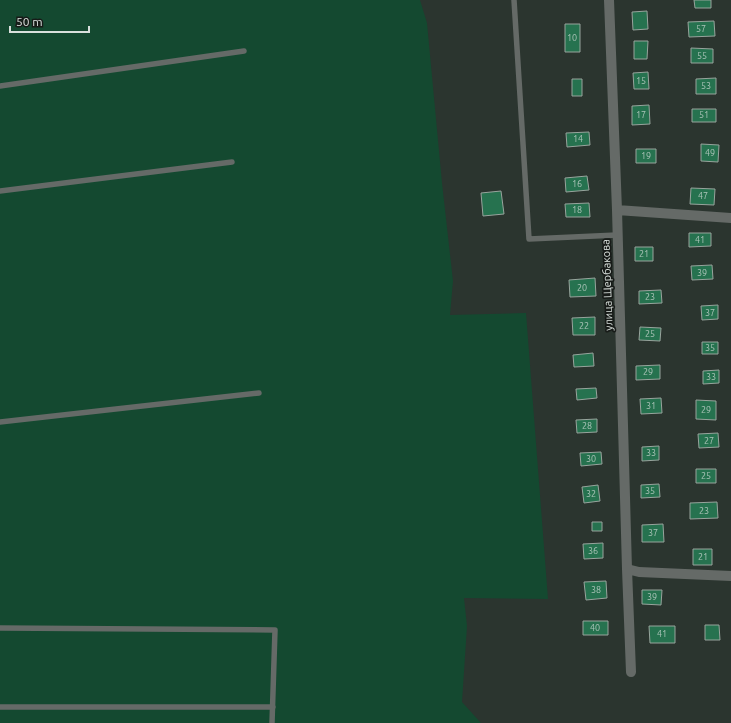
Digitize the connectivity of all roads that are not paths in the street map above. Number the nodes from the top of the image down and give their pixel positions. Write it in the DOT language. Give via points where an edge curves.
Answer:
graph roads {
  1 [pos="514,0"];
  2 [pos="609,0"];
  3 [pos="244,51"];
  4 [pos="0,86"];
  5 [pos="232,162"];
  6 [pos="0,191"];
  7 [pos="617,210"];
  8 [pos="731,218"];
  9 [pos="617,235"];
  10 [pos="259,393"];
  11 [pos="0,422"];
  12 [pos="627,569"];
  13 [pos="731,576"];
  14 [pos="0,628"];
  15 [pos="631,672"];
  16 [pos="0,707"];
  17 [pos="272,707"];
  18 [pos="272,723"];
  1 -- 9 [label="lane" via="529,239"];
  2 -- 7 [label="street, улица Щербакова"];
  3 -- 4 [label="lane"];
  5 -- 6 [label="lane"];
  7 -- 8 [label="street"];
  7 -- 9 [label="street, улица Щербакова"];
  9 -- 12 [label="street, улица Щербакова"];
  10 -- 11 [label="lane"];
  12 -- 13 [label="street" via="640,572"];
  12 -- 15 [label="street, улица Щербакова"];
  14 -- 17 [label="lane" via="275,630"];
  16 -- 17 [label="lane"];
  17 -- 18 [label="lane"];
}
